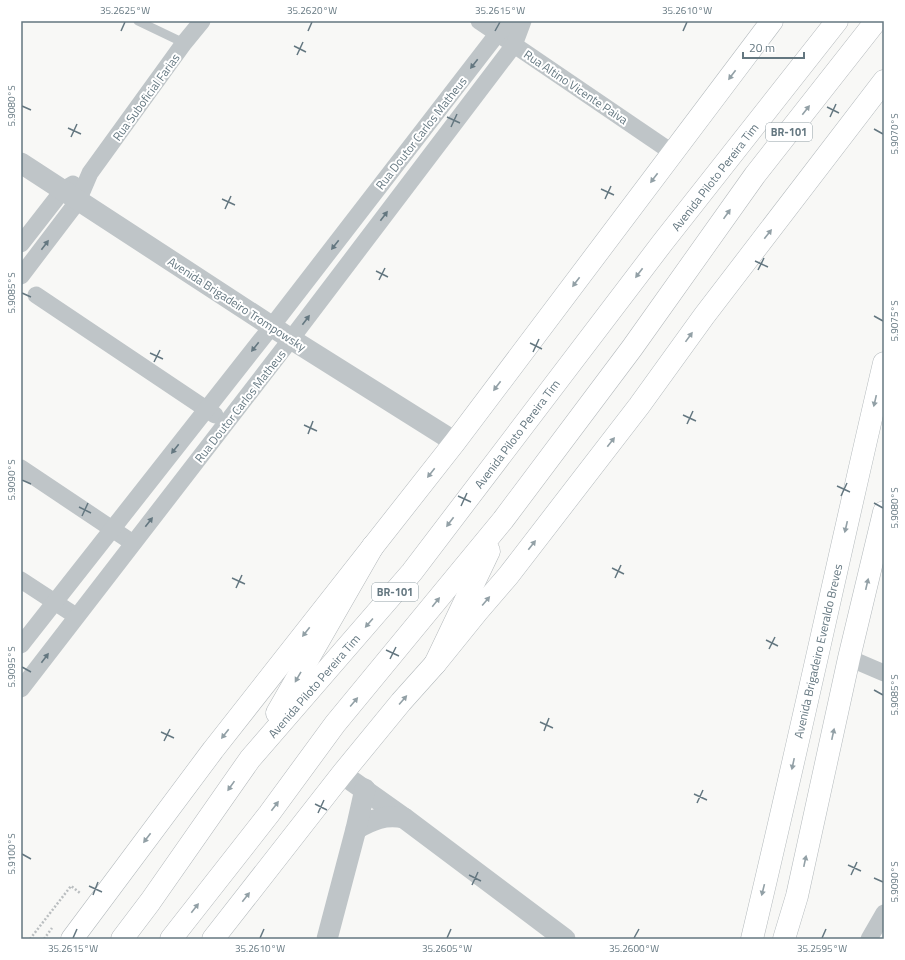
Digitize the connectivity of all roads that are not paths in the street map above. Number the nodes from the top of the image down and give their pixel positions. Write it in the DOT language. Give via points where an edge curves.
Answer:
graph roads {
  1 [pos="138,21"];
  2 [pos="202,21"];
  3 [pos="479,21"];
  4 [pos="514,21"];
  5 [pos="523,21"];
  6 [pos="837,21"];
  7 [pos="876,21"];
  8 [pos="764,27"];
  9 [pos="498,33"];
  10 [pos="184,44"];
  11 [pos="514,45"];
  12 [pos="884,81"];
  13 [pos="673,153"];
  14 [pos="21,163"];
  15 [pos="71,195"];
  16 [pos="21,244"];
  17 [pos="21,276"];
  18 [pos="36,295"];
  19 [pos="272,326"];
  20 [pos="291,339"];
  21 [pos="884,363"];
  22 [pos="206,409"];
  23 [pos="227,423"];
  24 [pos="455,442"];
  25 [pos="21,468"];
  26 [pos="884,512"];
  27 [pos="503,520"];
  28 [pos="112,528"];
  29 [pos="133,543"];
  30 [pos="373,546"];
  31 [pos="878,561"];
  32 [pos="21,580"];
  33 [pos="54,602"];
  34 [pos="76,616"];
  35 [pos="21,644"];
  36 [pos="849,658"];
  37 [pos="436,664"];
  38 [pos="884,673"];
  39 [pos="21,690"];
  40 [pos="250,760"];
  41 [pos="342,774"];
  42 [pos="365,789"];
  43 [pos="404,818"];
  44 [pos="356,829"];
  45 [pos="884,913"];
  46 [pos="72,939"];
  47 [pos="122,939"];
  48 [pos="171,939"];
  49 [pos="213,939"];
  50 [pos="327,939"];
  51 [pos="564,939"];
  52 [pos="752,939"];
  53 [pos="784,939"];
  54 [pos="869,939"];
  1 -- 10 [label="lane"];
  2 -- 10 [label="street, Rua Suboficial Farias"];
  3 -- 9 [label="street, Rua Altino Vicente Paiva"];
  4 -- 9 [label="street, Rua Doutor Carlos Matheus"];
  5 -- 11 [label="street, Rua Doutor Carlos Matheus"];
  6 -- 40 [label="main road, Avenida Piloto Pereira Tim / BR-101, one-way" via="663,242 412,572"];
  27 -- 7 [label="main road, BR-101, one-way" via="597,396 755,176"];
  8 -- 13 [label="main road, one-way"];
  9 -- 11 [label="street, Rua Altino Vicente Paiva"];
  9 -- 19 [label="street, Rua Doutor Carlos Matheus, one-way"];
  10 -- 15 [label="street, Rua Suboficial Farias" via="90,173"];
  11 -- 13 [label="street, Rua Altino Vicente Paiva"];
  20 -- 11 [label="street, Rua Doutor Carlos Matheus, one-way"];
  37 -- 12 [label="main road, one-way" via="508,576 639,406 704,316"];
  13 -- 24 [label="main road, one-way"];
  14 -- 15 [label="street, Avenida Brigadeiro Trompowsky"];
  15 -- 16 [label="street, Rua Suboficial Farias"];
  17 -- 15 [label="street, Rua Suboficial Farias, one-way"];
  15 -- 19 [label="street, Avenida Brigadeiro Trompowsky"];
  18 -- 22 [label="street"];
  19 -- 20 [label="street, Avenida Brigadeiro Trompowsky"];
  19 -- 22 [label="street, Rua Doutor Carlos Matheus, one-way"];
  20 -- 23 [label="street, Rua Doutor Carlos Matheus"];
  20 -- 24 [label="street, Avenida Brigadeiro Trompowsky"];
  21 -- 52 [label="main road, Avenida Brigadeiro Everaldo Breves, one-way"];
  22 -- 23 [label="street"];
  22 -- 28 [label="street, Rua Doutor Carlos Matheus, one-way"];
  29 -- 23 [label="street, Rua Doutor Carlos Matheus, one-way"];
  24 -- 30 [label="main road, one-way"];
  25 -- 28 [label="street"];
  26 -- 31 [label="main road"];
  27 -- 37 [label="main road"];
  48 -- 27 [label="main road, BR-101, one-way" via="269,814 335,724"];
  28 -- 29 [label="street"];
  28 -- 33 [label="street, Rua Doutor Carlos Matheus"];
  29 -- 34 [label="street, Rua Doutor Carlos Matheus"];
  30 -- 40 [label="main road, one-way"];
  30 -- 46 [label="main road, one-way" via="212,750"];
  36 -- 31 [label="main road, one-way"];
  32 -- 33 [label="street"];
  33 -- 34 [label="street"];
  33 -- 35 [label="street, Rua Doutor Carlos Matheus"];
  39 -- 34 [label="street, Rua Doutor Carlos Matheus, one-way"];
  36 -- 38 [label="street"];
  53 -- 36 [label="main road, one-way" via="797,896"];
  41 -- 37 [label="main road, one-way"];
  40 -- 47 [label="main road, Avenida Piloto Pereira Tim / BR-101, one-way"];
  41 -- 42 [label="street"];
  49 -- 41 [label="main road, one-way"];
  42 -- 43 [label="street"];
  42 -- 44 [label="street"];
  43 -- 44 [label="street" via="385,816"];
  43 -- 51 [label="street"];
  44 -- 50 [label="street"];
  45 -- 54 [label="street"];
}
